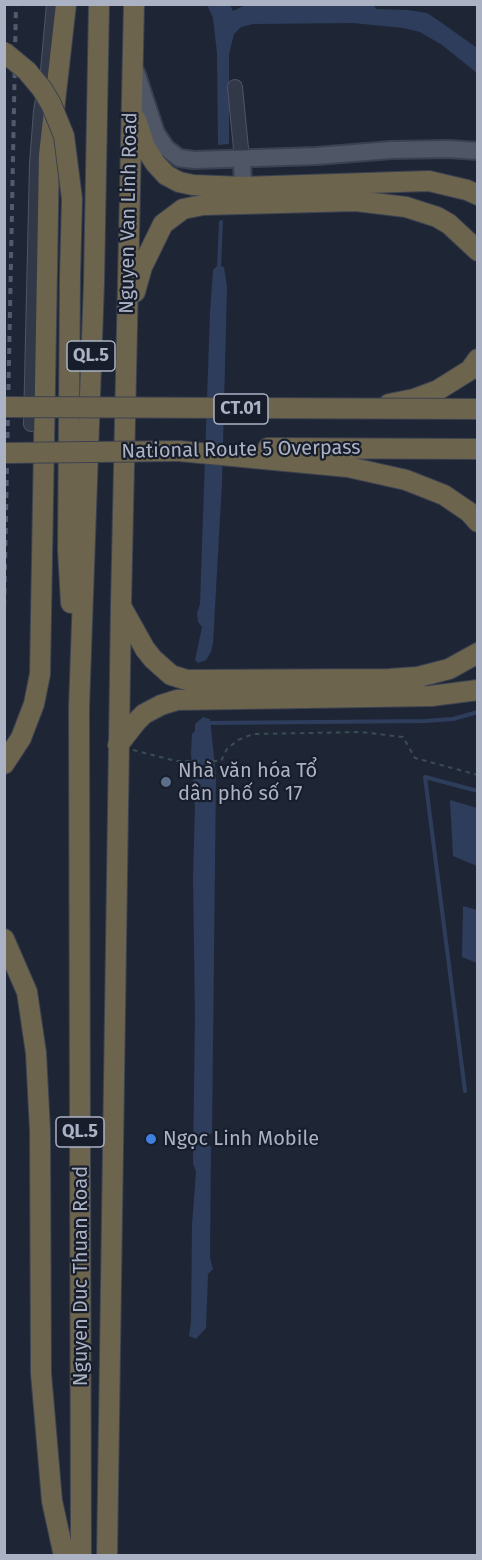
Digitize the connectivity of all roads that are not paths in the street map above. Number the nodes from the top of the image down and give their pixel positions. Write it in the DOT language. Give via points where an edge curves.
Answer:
graph roads {
  1 [pos="54,4"];
  2 [pos="66,4"];
  3 [pos="99,4"];
  4 [pos="134,4"];
  5 [pos="4,52"];
  6 [pos="133,63"];
  7 [pos="235,87"];
  8 [pos="132,106"];
  9 [pos="477,151"];
  10 [pos="242,159"];
  11 [pos="243,187"];
  12 [pos="477,195"];
  13 [pos="477,251"];
  14 [pos="127,324"];
  15 [pos="477,359"];
  16 [pos="4,407"];
  17 [pos="477,408"];
  18 [pos="264,409"];
  19 [pos="31,424"];
  20 [pos="477,449"];
  21 [pos="179,452"];
  22 [pos="8,453"];
  23 [pos="477,522"];
  24 [pos="121,605"];
  25 [pos="477,653"];
  26 [pos="477,690"];
  27 [pos="79,708"];
  28 [pos="118,745"];
  29 [pos="4,764"];
  30 [pos="4,939"];
  31 [pos="64,1556"];
  32 [pos="81,1556"];
  33 [pos="107,1556"];
  1 -- 19 [label="lane" via="37,164"];
  2 -- 29 [label="highway" via="49,155 40,674 21,738"];
  3 -- 27 [label="highway, Nguyen Van Linh Road / QL.5"];
  4 -- 6 [label="highway, Nguyen Van Linh Road / QL.5"];
  5 -- 27 [label="highway, bridge" via="42,89 58,118 72,199 68,550"];
  6 -- 8 [label="highway, Nguyen Van Linh Road / QL.5"];
  6 -- 10 [label="main road" via="149,117 166,148 179,158"];
  7 -- 10 [label="lane"];
  8 -- 11 [label="highway" via="145,147 166,175 193,185"];
  8 -- 14 [label="highway, Nguyen Van Linh Road / QL.5"];
  9 -- 10 [label="main road" via="391,150"];
  10 -- 11 [label="main road"];
  11 -- 12 [label="highway" via="429,181"];
  13 -- 14 [label="highway" via="449,224 420,210 399,206 356,201 192,206 163,224 142,267"];
  14 -- 24 [label="highway, Nguyen Van Linh Road / QL.5"];
  15 -- 18 [label="highway, bridge" via="454,382 414,399 389,404"];
  16 -- 18 [label="highway, National Route 5 Overpass / CT.01, bridge"];
  17 -- 18 [label="highway, National Route 5 Overpass / CT.01, bridge"];
  20 -- 21 [label="highway, National Route 5 Overpass / CT.01" via="265,448"];
  21 -- 22 [label="highway, National Route 5 Overpass / CT.01, bridge"];
  21 -- 23 [label="highway" via="348,467 406,480 444,495"];
  24 -- 25 [label="highway" via="153,659 171,675 187,680 389,680 449,669"];
  24 -- 28 [label="highway, Nguyen Van Linh Road / QL.5"];
  26 -- 28 [label="highway" via="431,696 177,700 144,714"];
  27 -- 32 [label="highway, Nguyen Duc Thuan Road / QL.5"];
  28 -- 33 [label="highway, Nguyen Duc Thuan Road / QL.5"];
  30 -- 31 [label="highway" via="27,992 36,1053 41,1373 52,1501"];
}
